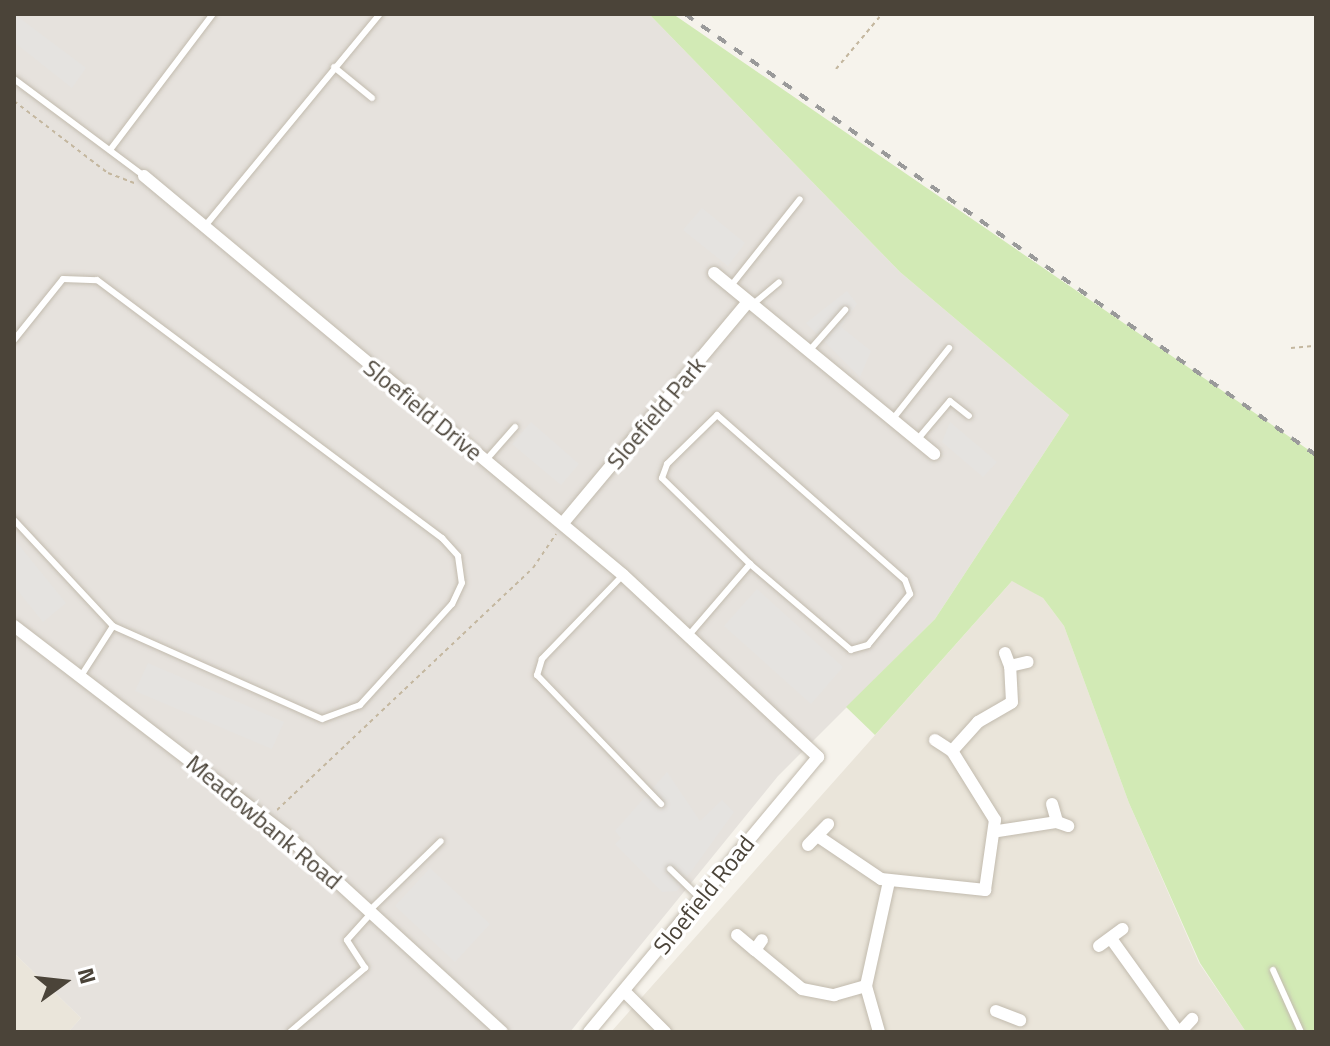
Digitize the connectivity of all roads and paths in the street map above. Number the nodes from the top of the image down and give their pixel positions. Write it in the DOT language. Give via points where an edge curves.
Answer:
graph roads {
  1 [pos="213,14"];
  2 [pos="380,14"];
  3 [pos="882,14"];
  4 [pos="334,67"];
  5 [pos="836,69"];
  6 [pos="14,79"];
  7 [pos="372,98"];
  8 [pos="14,101"];
  9 [pos="110,150"];
  10 [pos="144,176"];
  11 [pos="800,199"];
  12 [pos="203,229"];
  13 [pos="714,273"];
  14 [pos="779,282"];
  15 [pos="730,287"];
  16 [pos="750,303"];
  17 [pos="845,310"];
  18 [pos="14,340"];
  19 [pos="1316,346"];
  20 [pos="949,348"];
  21 [pos="1291,348"];
  22 [pos="809,351"];
  23 [pos="969,416"];
  24 [pos="892,420"];
  25 [pos="515,427"];
  26 [pos="917,440"];
  27 [pos="934,454"];
  28 [pos="486,460"];
  29 [pos="14,520"];
  30 [pos="563,523"];
  31 [pos="750,564"];
  32 [pos="623,575"];
  33 [pos="14,626"];
  34 [pos="113,626"];
  35 [pos="689,635"];
  36 [pos="1005,653"];
  37 [pos="1028,662"];
  38 [pos="1010,666"];
  39 [pos="81,676"];
  40 [pos="935,740"];
  41 [pos="952,751"];
  42 [pos="818,757"];
  43 [pos="661,804"];
  44 [pos="1052,804"];
  45 [pos="267,820"];
  46 [pos="828,824"];
  47 [pos="998,831"];
  48 [pos="819,837"];
  49 [pos="441,841"];
  50 [pos="808,845"];
  51 [pos="670,869"];
  52 [pos="889,881"];
  53 [pos="701,899"];
  54 [pos="370,912"];
  55 [pos="1122,929"];
  56 [pos="737,935"];
  57 [pos="1112,940"];
  58 [pos="1099,946"];
  59 [pos="1273,970"];
  60 [pos="866,986"];
  61 [pos="625,992"];
  62 [pos="996,1011"];
  63 [pos="1192,1019"];
  64 [pos="1020,1020"];
  65 [pos="1004,1026"];
  66 [pos="498,1030"];
  67 [pos="290,1032"];
  68 [pos="589,1032"];
  69 [pos="665,1032"];
  70 [pos="879,1032"];
  71 [pos="1179,1032"];
  72 [pos="1301,1032"];
  1 -- 9 [label="lane"];
  2 -- 4 [label="lane"];
  3 -- 5 [label="path"];
  4 -- 7 [label="lane"];
  4 -- 12 [label="lane"];
  6 -- 9 [label="lane, Sloefield Drive"];
  8 -- 10 [label="path" via="113,177 134,183"];
  9 -- 10 [label="lane, Sloefield Drive"];
  10 -- 12 [label="street, Sloefield Drive"];
  11 -- 15 [label="lane"];
  12 -- 28 [label="street, Sloefield Drive"];
  13 -- 15 [label="street"];
  14 -- 16 [label="lane"];
  15 -- 16 [label="street"];
  16 -- 22 [label="street"];
  16 -- 30 [label="street, Sloefield Park"];
  17 -- 22 [label="lane"];
  18 -- 34 [label="lane" via="63,279 97,280 442,538 462,569 452,604 360,705 333,719 305,715"];
  19 -- 21 [label="path"];
  20 -- 24 [label="lane"];
  22 -- 24 [label="street"];
  23 -- 26 [label="lane" via="950,401"];
  24 -- 26 [label="street"];
  25 -- 28 [label="lane"];
  26 -- 27 [label="street"];
  28 -- 30 [label="street, Sloefield Drive"];
  29 -- 34 [label="lane"];
  30 -- 32 [label="street, Sloefield Drive"];
  30 -- 45 [label="path" via="533,568"];
  31 -- 31 [label="lane" via="662,478 667,464 717,415 905,580 910,594 868,645 851,650"];
  31 -- 35 [label="lane"];
  32 -- 35 [label="street, Sloefield Drive"];
  32 -- 43 [label="lane" via="542,659 537,675"];
  33 -- 39 [label="street, Meadowbank Road"];
  34 -- 39 [label="lane"];
  35 -- 42 [label="street, Sloefield Drive"];
  36 -- 38 [label="street"];
  37 -- 38 [label="street"];
  38 -- 41 [label="street" via="1012,702 978,722"];
  39 -- 45 [label="street, Meadowbank Road"];
  40 -- 41 [label="street"];
  41 -- 47 [label="street"];
  42 -- 53 [label="street, Sloefield Road"];
  44 -- 47 [label="street" via="1062,824"];
  45 -- 54 [label="street, Meadowbank Road"];
  46 -- 48 [label="street"];
  47 -- 52 [label="street" via="985,890"];
  48 -- 50 [label="street"];
  48 -- 52 [label="street"];
  49 -- 54 [label="lane"];
  51 -- 53 [label="lane"];
  52 -- 60 [label="street"];
  53 -- 61 [label="street, Sloefield Road"];
  54 -- 66 [label="street, Meadowbank Road"];
  54 -- 67 [label="lane" via="347,940 365,968"];
  55 -- 57 [label="street"];
  56 -- 60 [label="street" via="758,945 802,989 834,995"];
  57 -- 58 [label="street"];
  57 -- 71 [label="street"];
  59 -- 72 [label="lane"];
  60 -- 70 [label="street"];
  61 -- 68 [label="street, Sloefield Road"];
  61 -- 69 [label="street"];
  62 -- 65 [label="street"];
  63 -- 71 [label="street"];
  64 -- 65 [label="street"];
}
